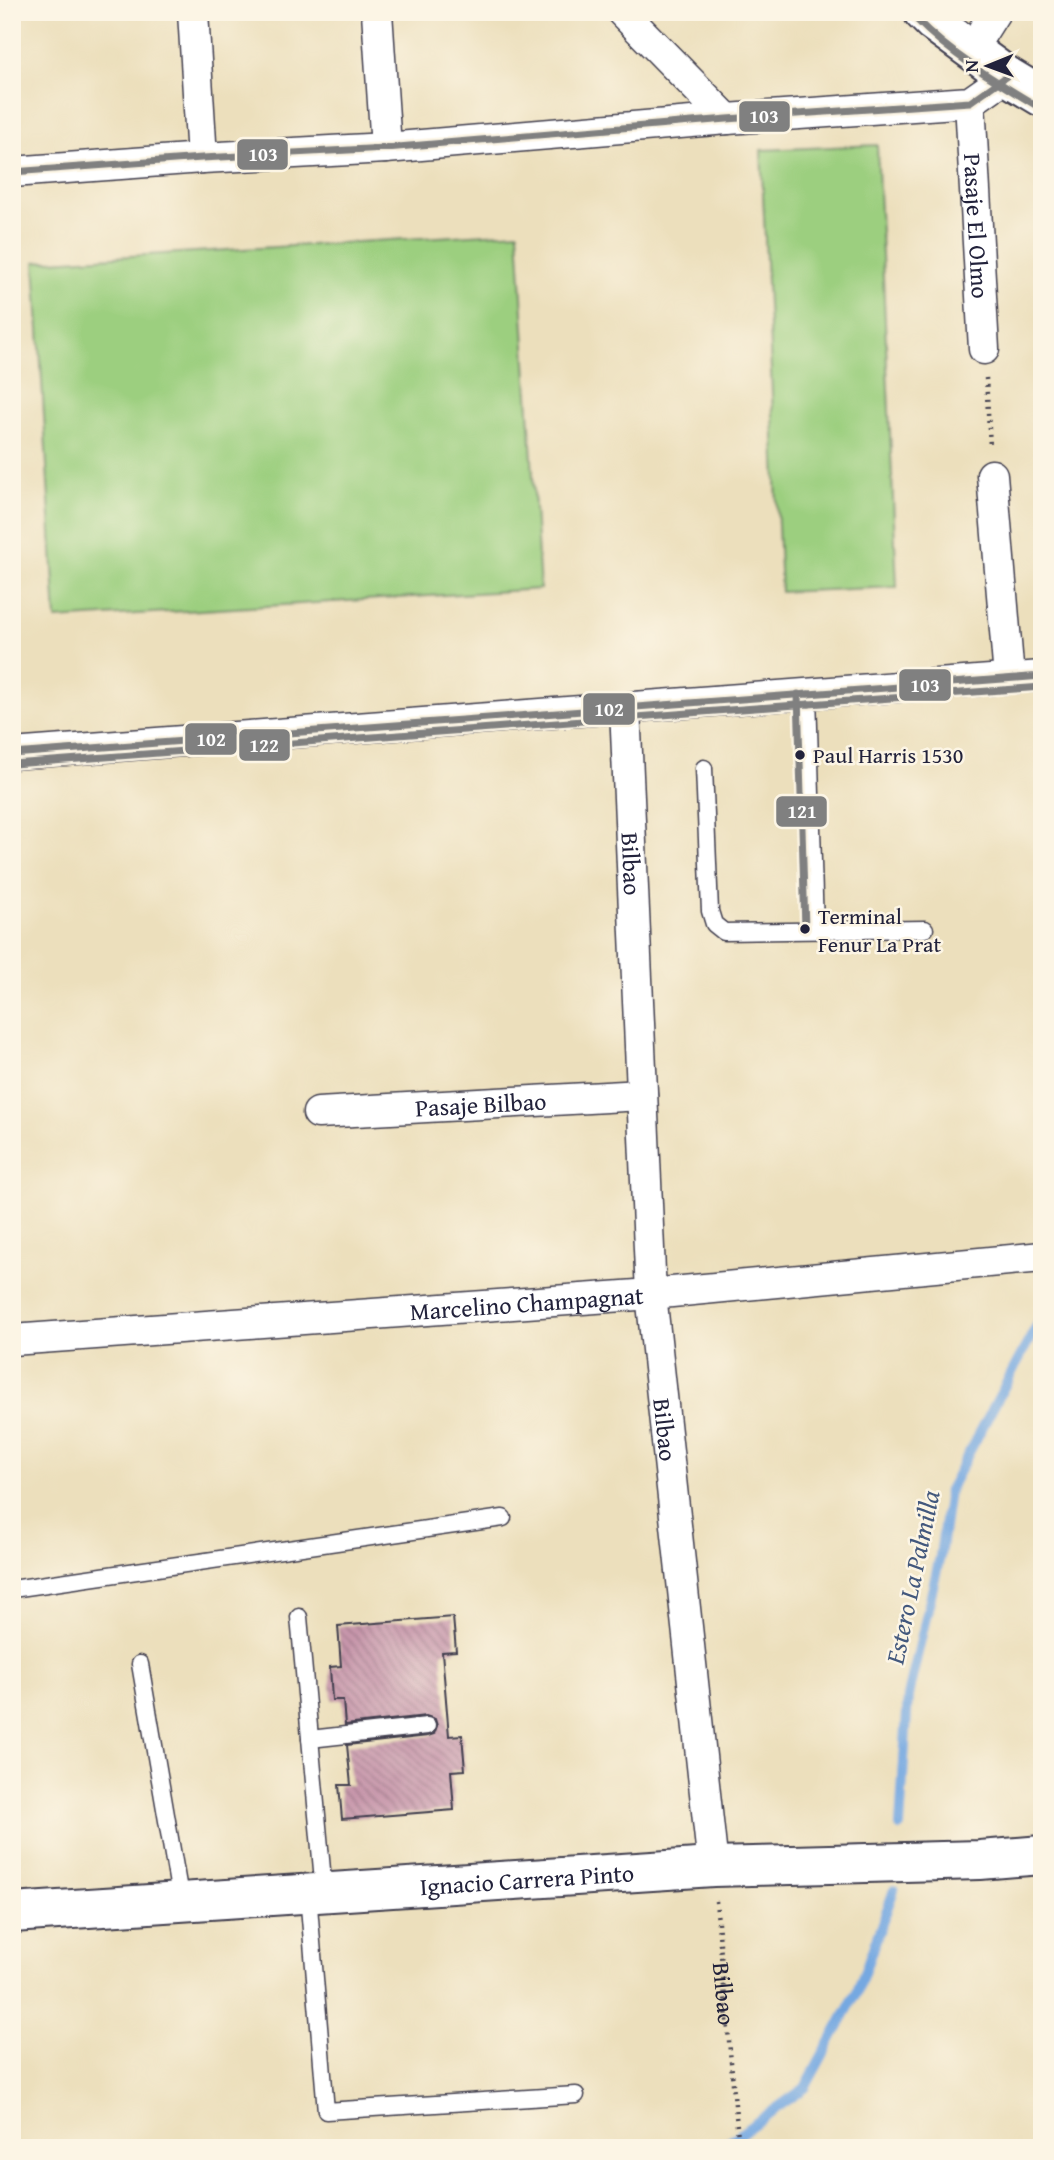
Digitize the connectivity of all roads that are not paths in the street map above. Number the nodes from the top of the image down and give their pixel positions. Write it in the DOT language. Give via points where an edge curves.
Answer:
graph roads {
  1 [pos="193,12"];
  2 [pos="377,12"];
  3 [pos="622,12"];
  4 [pos="923,12"];
  5 [pos="995,12"];
  6 [pos="971,50"];
  7 [pos="1007,76"];
  8 [pos="1042,97"];
  9 [pos="971,102"];
  10 [pos="727,119"];
  11 [pos="386,148"];
  12 [pos="202,158"];
  13 [pos="12,172"];
  14 [pos="984,349"];
  15 [pos="992,475"];
  16 [pos="1042,676"];
  17 [pos="1009,678"];
  18 [pos="808,694"];
  19 [pos="625,708"];
  20 [pos="12,754"];
  21 [pos="704,768"];
  22 [pos="815,929"];
  23 [pos="925,929"];
  24 [pos="642,1095"];
  25 [pos="318,1113"];
  26 [pos="1042,1257"];
  27 [pos="651,1294"];
  28 [pos="12,1340"];
  29 [pos="503,1518"];
  30 [pos="12,1589"];
  31 [pos="299,1617"];
  32 [pos="140,1664"];
  33 [pos="428,1726"];
  34 [pos="310,1740"];
  35 [pos="1042,1855"];
  36 [pos="713,1867"];
  37 [pos="316,1893"];
  38 [pos="181,1902"];
  39 [pos="12,1913"];
  40 [pos="576,2095"];
  1 -- 12 [label="street"];
  2 -- 11 [label="street"];
  3 -- 10 [label="street"];
  4 -- 6 [label="street"];
  5 -- 6 [label="street"];
  6 -- 7 [label="street"];
  7 -- 8 [label="street"];
  7 -- 9 [label="street"];
  9 -- 10 [label="street"];
  9 -- 14 [label="street, Pasaje El Olmo"];
  10 -- 11 [label="street"];
  11 -- 12 [label="street"];
  12 -- 13 [label="street"];
  15 -- 17 [label="street"];
  16 -- 17 [label="street"];
  17 -- 18 [label="street"];
  18 -- 19 [label="street"];
  18 -- 22 [label="lane"];
  19 -- 20 [label="street"];
  19 -- 24 [label="street, Bilbao"];
  21 -- 22 [label="lane" via="714,924 724,932"];
  22 -- 23 [label="lane"];
  24 -- 25 [label="street, Pasaje Bilbao"];
  24 -- 27 [label="street, Bilbao"];
  26 -- 27 [label="street, Marcelino Champagnat"];
  27 -- 28 [label="street, Marcelino Champagnat"];
  27 -- 36 [label="street, Bilbao"];
  29 -- 30 [label="lane"];
  31 -- 34 [label="lane"];
  32 -- 38 [label="lane"];
  33 -- 34 [label="lane"];
  34 -- 37 [label="lane"];
  35 -- 36 [label="street, Ignacio Carrera Pinto"];
  36 -- 37 [label="street, Ignacio Carrera Pinto"];
  37 -- 38 [label="street, Ignacio Carrera Pinto"];
  37 -- 40 [label="lane" via="326,2111"];
  38 -- 39 [label="street, Ignacio Carrera Pinto"];
}
